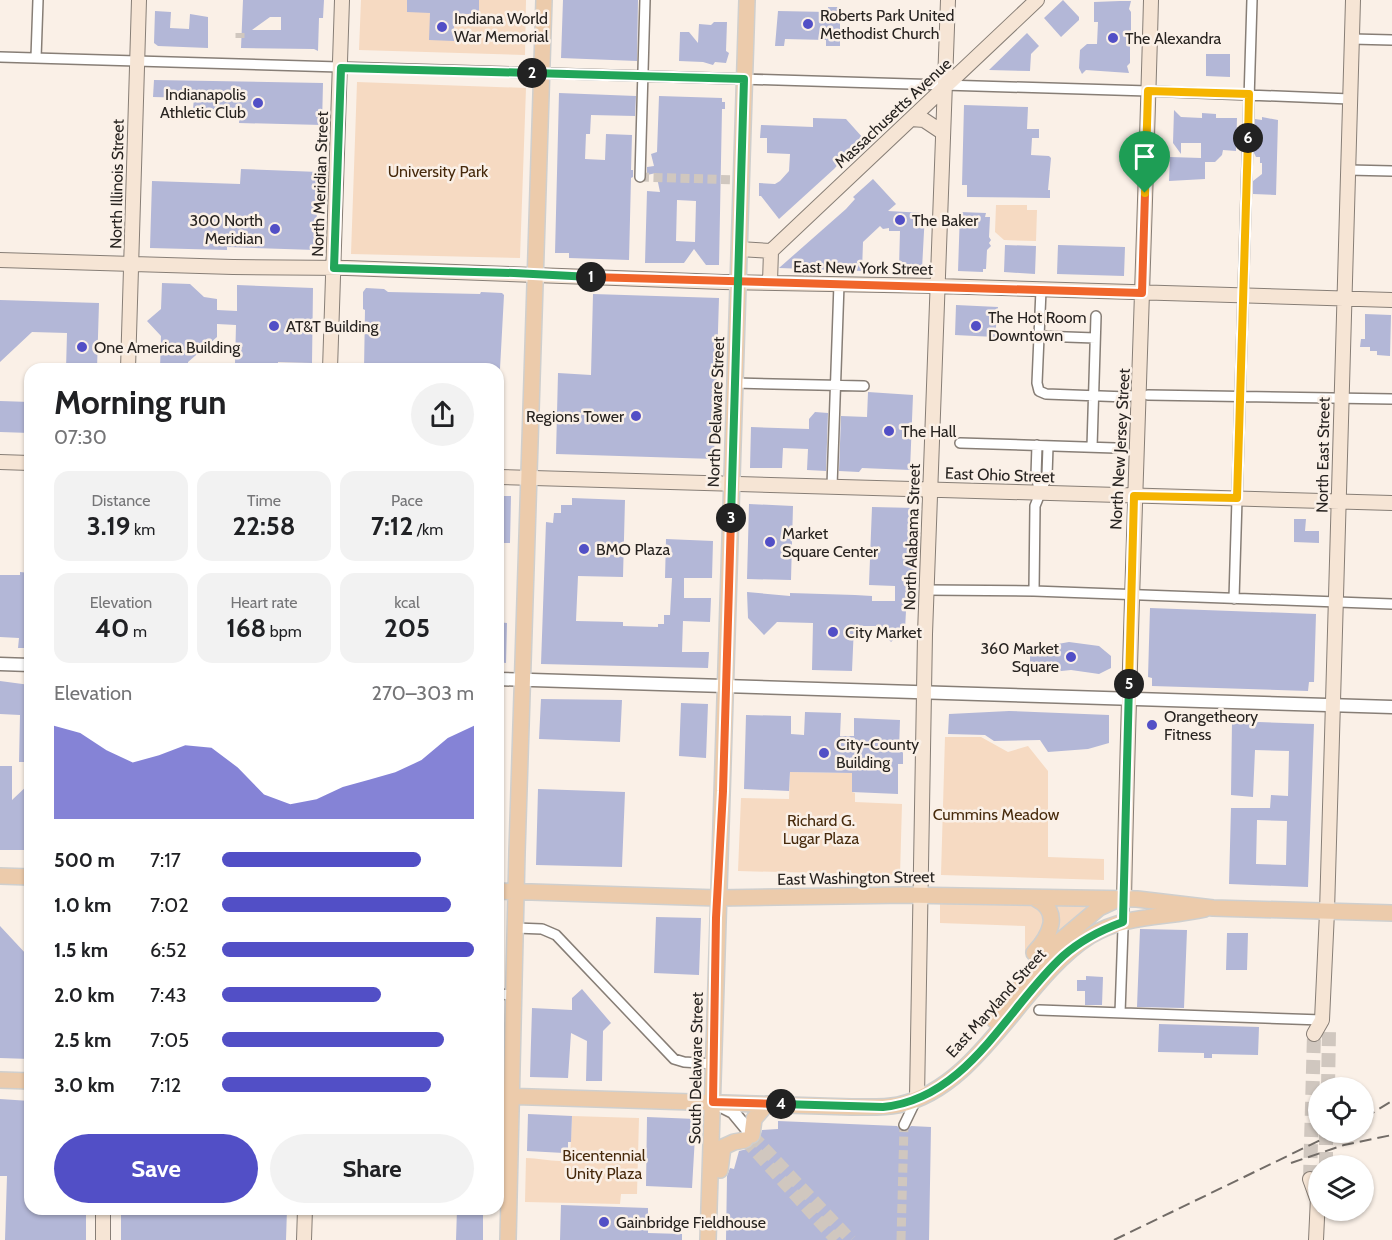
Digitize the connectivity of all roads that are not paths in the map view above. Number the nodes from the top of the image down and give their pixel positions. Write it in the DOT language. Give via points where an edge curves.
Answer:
graph roads {
  1 [pos="38,0"];
  2 [pos="139,0"];
  3 [pos="342,0"];
  4 [pos="544,0"];
  5 [pos="645,0"];
  6 [pos="747,0"];
  7 [pos="948,0"];
  8 [pos="1037,0"];
  9 [pos="1151,0"];
  10 [pos="1252,0"];
  11 [pos="1353,0"];
  12 [pos="1352,39"];
  13 [pos="1392,40"];
  14 [pos="0,57"];
  15 [pos="36,58"];
  16 [pos="137,61"];
  17 [pos="341,68"];
  18 [pos="542,74"];
  19 [pos="643,76"];
  20 [pos="744,79"];
  21 [pos="946,85"];
  22 [pos="1148,91"];
  23 [pos="1249,94"];
  24 [pos="1350,99"];
  25 [pos="911,118"];
  26 [pos="942,132"];
  27 [pos="1348,170"];
  28 [pos="1392,171"];
  29 [pos="640,177"];
  30 [pos="739,249"];
  31 [pos="771,250"];
  32 [pos="0,260"];
  33 [pos="131,264"];
  34 [pos="334,268"];
  35 [pos="536,274"];
  36 [pos="738,282"];
  37 [pos="770,282"];
  38 [pos="839,284"];
  39 [pos="938,286"];
  40 [pos="1041,290"];
  41 [pos="1142,293"];
  42 [pos="1243,296"];
  43 [pos="1344,299"];
  44 [pos="1392,300"];
  45 [pos="1096,316"];
  46 [pos="1039,336"];
  47 [pos="1095,338"];
  48 [pos="128,363"];
  49 [pos="330,363"];
  50 [pos="735,383"];
  51 [pos="836,386"];
  52 [pos="864,386"];
  53 [pos="1144,394"];
  54 [pos="1093,395"];
  55 [pos="1240,398"];
  56 [pos="1340,398"];
  57 [pos="1392,399"];
  58 [pos="960,443"];
  59 [pos="1037,445"];
  60 [pos="1048,446"];
  61 [pos="1092,447"];
  62 [pos="1115,448"];
  63 [pos="0,462"];
  64 [pos="24,463"];
  65 [pos="504,477"];
  66 [pos="530,478"];
  67 [pos="732,484"];
  68 [pos="832,486"];
  69 [pos="931,489"];
  70 [pos="1040,493"];
  71 [pos="1134,496"];
  72 [pos="1237,498"];
  73 [pos="1338,501"];
  74 [pos="1392,503"];
  75 [pos="927,590"];
  76 [pos="1034,591"];
  77 [pos="1131,597"];
  78 [pos="1234,599"];
  79 [pos="1335,602"];
  80 [pos="1392,604"];
  81 [pos="0,664"];
  82 [pos="24,665"];
  83 [pos="504,679"];
  84 [pos="524,680"];
  85 [pos="726,685"];
  86 [pos="925,691"];
  87 [pos="1128,698"];
  88 [pos="1332,705"];
  89 [pos="1392,707"];
  90 [pos="0,876"];
  91 [pos="24,877"];
  92 [pos="504,891"];
  93 [pos="516,891"];
  94 [pos="920,895"];
  95 [pos="718,898"];
  96 [pos="1036,898"];
  97 [pos="1124,900"];
  98 [pos="1213,908"];
  99 [pos="1327,912"];
  100 [pos="1392,913"];
  101 [pos="1123,922"];
  102 [pos="516,928"];
  103 [pos="504,994"];
  104 [pos="514,995"];
  105 [pos="1039,1010"];
  106 [pos="1120,1013"];
  107 [pos="992,1021"];
  108 [pos="1326,1025"];
  109 [pos="1314,1034"];
  110 [pos="714,1064"];
  111 [pos="968,1064"];
  112 [pos="0,1080"];
  113 [pos="24,1081"];
  114 [pos="505,1096"];
  115 [pos="917,1098"];
  116 [pos="713,1102"];
  117 [pos="767,1104"];
  118 [pos="904,1125"];
  119 [pos="748,1137"];
  120 [pos="504,1146"];
  121 [pos="504,1204"];
  122 [pos="104,1215"];
  123 [pos="305,1215"];
  124 [pos="1317,1221"];
  125 [pos="708,1239"];
  126 [pos="103,1240"];
  127 [pos="304,1240"];
  128 [pos="508,1240"];
  129 [pos="1316,1240"];
  1 -- 15 [label="street"];
  2 -- 16 [label="main road, North Illinois Street"];
  3 -- 17 [label="main road, North Meridian Street"];
  4 -- 18 [label="main road"];
  5 -- 19 [label="street"];
  6 -- 20 [label="main road, North Delaware Street"];
  7 -- 21 [label="main road, North Alabama Street"];
  8 -- 21 [label="main road, Massachusetts Avenue"];
  9 -- 22 [label="main road, North New Jersey Street"];
  10 -- 23 [label="street"];
  11 -- 12 [label="main road, North East Street"];
  12 -- 13 [label="street"];
  12 -- 24 [label="main road, North East Street"];
  14 -- 15 [label="street"];
  15 -- 16 [label="street"];
  16 -- 17 [label="street"];
  16 -- 33 [label="main road, North Illinois Street"];
  17 -- 18 [label="street"];
  17 -- 34 [label="main road, North Meridian Street"];
  18 -- 19 [label="street"];
  18 -- 35 [label="main road"];
  19 -- 20 [label="street"];
  19 -- 29 [label="street"];
  20 -- 21 [label="street"];
  20 -- 30 [label="main road, North Delaware Street"];
  21 -- 22 [label="street"];
  21 -- 25 [label="main road, Massachusetts Avenue"];
  21 -- 26 [label="main road, North Alabama Street"];
  22 -- 23 [label="street"];
  22 -- 41 [label="main road, North New Jersey Street"];
  23 -- 24 [label="street"];
  23 -- 42 [label="street"];
  24 -- 27 [label="main road, North East Street"];
  25 -- 26 [label="main road" via="924,120"];
  25 -- 31 [label="main road, Massachusetts Avenue"];
  26 -- 39 [label="main road, North Alabama Street"];
  27 -- 28 [label="street"];
  27 -- 43 [label="main road, North East Street"];
  30 -- 31 [label="main road"];
  30 -- 36 [label="main road, North Delaware Street"];
  31 -- 37 [label="main road"];
  32 -- 33 [label="main road, East New York Street"];
  33 -- 34 [label="main road, East New York Street"];
  33 -- 48 [label="main road, North Illinois Street"];
  34 -- 35 [label="main road, East New York Street"];
  34 -- 49 [label="main road, North Meridian Street"];
  35 -- 36 [label="main road, East New York Street"];
  35 -- 66 [label="main road"];
  36 -- 37 [label="main road, East New York Street"];
  36 -- 50 [label="main road, North Delaware Street"];
  37 -- 38 [label="main road, East New York Street"];
  38 -- 39 [label="main road, East New York Street"];
  38 -- 51 [label="street"];
  39 -- 40 [label="main road, East New York Street"];
  39 -- 69 [label="main road, North Alabama Street"];
  40 -- 41 [label="main road, East New York Street"];
  40 -- 46 [label="street"];
  41 -- 42 [label="main road, East New York Street"];
  41 -- 53 [label="main road, North New Jersey Street"];
  42 -- 43 [label="main road, East New York Street"];
  42 -- 55 [label="street"];
  43 -- 44 [label="main road, East New York Street"];
  43 -- 56 [label="main road, North East Street"];
  45 -- 47 [label="street"];
  46 -- 47 [label="street"];
  46 -- 54 [label="street" via="1039,391"];
  47 -- 54 [label="street"];
  50 -- 51 [label="street"];
  50 -- 67 [label="main road, North Delaware Street"];
  51 -- 52 [label="street"];
  51 -- 68 [label="street"];
  53 -- 54 [label="street"];
  53 -- 55 [label="street"];
  53 -- 71 [label="main road, North New Jersey Street"];
  54 -- 61 [label="street"];
  55 -- 56 [label="street"];
  55 -- 72 [label="street"];
  56 -- 57 [label="street"];
  56 -- 73 [label="main road, North East Street"];
  58 -- 59 [label="street"];
  59 -- 60 [label="street"];
  59 -- 70 [label="street"];
  60 -- 61 [label="street"];
  60 -- 70 [label="street" via="1047,476"];
  61 -- 62 [label="street"];
  63 -- 64 [label="main road"];
  65 -- 66 [label="main road, East Ohio Street"];
  66 -- 67 [label="main road, East Ohio Street"];
  66 -- 84 [label="main road"];
  67 -- 68 [label="main road, East Ohio Street"];
  67 -- 85 [label="main road, North Delaware Street"];
  68 -- 69 [label="main road, East Ohio Street"];
  69 -- 70 [label="main road, East Ohio Street"];
  69 -- 75 [label="main road, North Alabama Street"];
  70 -- 71 [label="main road, East Ohio Street"];
  70 -- 76 [label="street" via="1035,506"];
  71 -- 72 [label="main road, East Ohio Street"];
  71 -- 77 [label="main road, North New Jersey Street"];
  72 -- 73 [label="main road, East Ohio Street"];
  72 -- 78 [label="street"];
  73 -- 74 [label="main road, East Ohio Street"];
  73 -- 79 [label="main road, North East Street"];
  75 -- 76 [label="street"];
  75 -- 86 [label="main road, North Alabama Street"];
  76 -- 77 [label="street"];
  77 -- 78 [label="street"];
  77 -- 87 [label="main road, North New Jersey Street"];
  78 -- 79 [label="street"];
  79 -- 80 [label="street"];
  79 -- 88 [label="main road, North East Street"];
  81 -- 82 [label="street"];
  83 -- 84 [label="street"];
  84 -- 85 [label="street"];
  84 -- 93 [label="main road"];
  85 -- 86 [label="street"];
  85 -- 95 [label="main road, North Delaware Street"];
  86 -- 87 [label="street"];
  86 -- 94 [label="main road, North Alabama Street"];
  87 -- 88 [label="street"];
  87 -- 97 [label="main road, North New Jersey Street"];
  88 -- 89 [label="street"];
  88 -- 99 [label="main road, North East Street"];
  90 -- 91 [label="main road"];
  92 -- 93 [label="main road, East Washington Street"];
  93 -- 95 [label="main road, East Washington Street"];
  93 -- 102 [label="main road"];
  94 -- 95 [label="main road, East Washington Street"];
  94 -- 96 [label="main road, East Washington Street"];
  94 -- 115 [label="main road, North Alabama Street"];
  95 -- 110 [label="main road, South Delaware Street"];
  96 -- 97 [label="main road, East Washington Street"];
  96 -- 107 [label="main road" via="1049,913 1050,931 996,1008"];
  97 -- 98 [label="main road, East Washington Street"];
  97 -- 101 [label="street"];
  97 -- 107 [label="main road" via="1111,901 1099,908 1048,951"];
  98 -- 99 [label="main road, East Washington Street"];
  98 -- 101 [label="main road, East Washington Street"];
  99 -- 100 [label="main road, East Washington Street"];
  99 -- 108 [label="main road, North East Street"];
  101 -- 106 [label="street"];
  101 -- 111 [label="main road, East Maryland Street" via="1093,935 1063,957"];
  102 -- 104 [label="main road"];
  102 -- 110 [label="street" via="542,929 556,935 674,1059"];
  103 -- 104 [label="street"];
  104 -- 114 [label="main road"];
  105 -- 106 [label="street"];
  106 -- 108 [label="street"];
  107 -- 111 [label="main road"];
  108 -- 109 [label="main road"];
  110 -- 116 [label="main road, South Delaware Street"];
  111 -- 115 [label="main road, East Maryland Street"];
  112 -- 113 [label="main road"];
  114 -- 116 [label="main road, East Maryland Street"];
  114 -- 120 [label="main road"];
  115 -- 117 [label="main road, East Maryland Street" via="896,1106"];
  115 -- 118 [label="street"];
  116 -- 117 [label="main road, East Maryland Street"];
  116 -- 119 [label="street" via="733,1112"];
  116 -- 125 [label="main road, South Delaware Street"];
  117 -- 119 [label="main road" via="753,1121"];
  119 -- 125 [label="main road" via="721,1151"];
  121 -- 128 [label="main road"];
  122 -- 126 [label="main road"];
  123 -- 127 [label="main road"];
  124 -- 129 [label="main road"];
}
